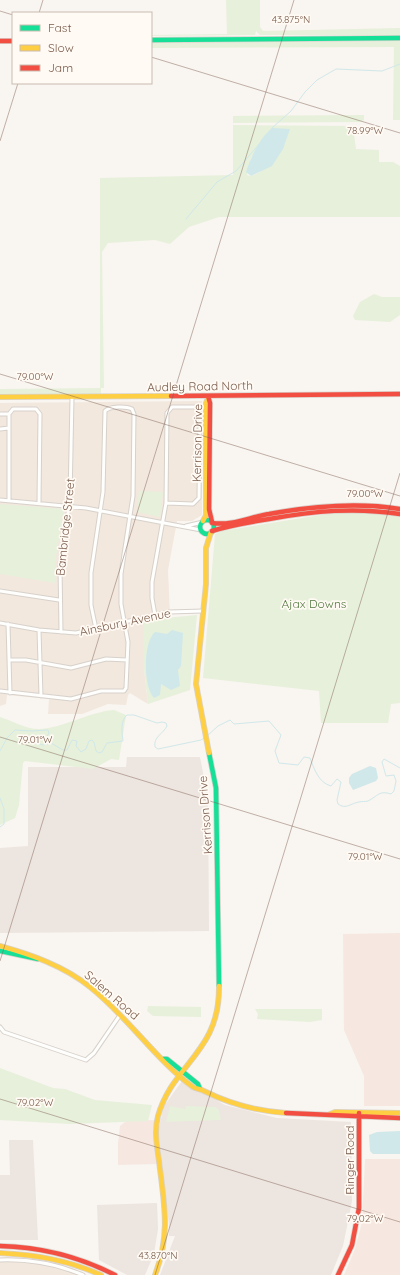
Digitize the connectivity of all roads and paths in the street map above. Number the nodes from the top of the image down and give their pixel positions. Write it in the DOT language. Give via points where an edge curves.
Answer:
graph roads {
  1 [pos="400,38"];
  2 [pos="152,40"];
  3 [pos="0,41"];
  4 [pos="12,41"];
  5 [pos="400,394"];
  6 [pos="208,396"];
  7 [pos="0,397"];
  8 [pos="72,397"];
  9 [pos="0,414"];
  10 [pos="9,414"];
  11 [pos="9,428"];
  12 [pos="0,429"];
  13 [pos="0,500"];
  14 [pos="9,500"];
  15 [pos="39,503"];
  16 [pos="166,503"];
  17 [pos="69,506"];
  18 [pos="400,508"];
  19 [pos="101,510"];
  20 [pos="400,514"];
  21 [pos="130,517"];
  22 [pos="203,522"];
  23 [pos="162,523"];
  24 [pos="212,523"];
  25 [pos="185,526"];
  26 [pos="202,531"];
  27 [pos="212,531"];
  28 [pos="206,548"];
  29 [pos="0,591"];
  30 [pos="59,600"];
  31 [pos="203,611"];
  32 [pos="155,615"];
  33 [pos="125,622"];
  34 [pos="0,623"];
  35 [pos="8,624"];
  36 [pos="96,629"];
  37 [pos="39,630"];
  38 [pos="61,632"];
  39 [pos="9,660"];
  40 [pos="127,660"];
  41 [pos="40,662"];
  42 [pos="0,691"];
  43 [pos="10,692"];
  44 [pos="41,696"];
  45 [pos="0,946"];
  46 [pos="0,951"];
  47 [pos="38,959"];
  48 [pos="120,1015"];
  49 [pos="0,1026"];
  50 [pos="182,1075"];
  51 [pos="400,1113"];
  52 [pos="359,1115"];
  53 [pos="400,1118"];
  54 [pos="0,1246"];
  55 [pos="0,1253"];
  56 [pos="0,1260"];
  57 [pos="83,1275"];
  58 [pos="101,1275"];
  59 [pos="115,1275"];
  60 [pos="155,1275"];
  61 [pos="338,1275"];
  1 -- 2 [label="street"];
  3 -- 4 [label="street"];
  5 -- 6 [label="street, Audley Road North"];
  6 -- 8 [label="street, Audley Road North"];
  6 -- 22 [label="street, Kerrison Drive" via="206,515"];
  6 -- 24 [label="street, Kerrison Drive" via="209,509"];
  7 -- 8 [label="street, Audley Road North"];
  8 -- 17 [label="street, Bambridge Street"];
  9 -- 10 [label="street"];
  10 -- 11 [label="street"];
  10 -- 15 [label="street" via="13,409 39,411"];
  11 -- 12 [label="street"];
  11 -- 14 [label="street"];
  13 -- 14 [label="street"];
  14 -- 15 [label="street"];
  15 -- 17 [label="street"];
  16 -- 16 [label="street" via="193,504 199,498 200,413 195,407 172,407 167,412"];
  16 -- 23 [label="street"];
  17 -- 19 [label="street"];
  17 -- 30 [label="street, Bambridge Street" via="60,560"];
  18 -- 24 [label="street" via="340,503 261,515 222,524"];
  19 -- 21 [label="street"];
  19 -- 21 [label="street" via="105,411 109,408 130,408 134,414 134,424 133,496"];
  19 -- 36 [label="street" via="91,573 91,605"];
  20 -- 27 [label="street" via="368,508 330,509"];
  21 -- 23 [label="street"];
  21 -- 33 [label="street" via="122,568 121,604"];
  22 -- 24 [label="street" via="208,520"];
  22 -- 25 [label="street"];
  22 -- 26 [label="street"];
  23 -- 25 [label="street"];
  23 -- 32 [label="street" via="153,570 152,598"];
  24 -- 27 [label="street"];
  25 -- 26 [label="street"];
  26 -- 27 [label="street" via="207,534"];
  26 -- 28 [label="street, Kerrison Drive"];
  27 -- 28 [label="street, Kerrison Drive"];
  28 -- 31 [label="street, Kerrison Drive"];
  29 -- 30 [label="street"];
  30 -- 38 [label="street, Bambridge Street"];
  31 -- 32 [label="street, Ainsbury Avenue" via="178,611"];
  31 -- 50 [label="street, Kerrison Drive" via="196,676 200,714 216,788 219,990 212,1030"];
  32 -- 33 [label="street, Ainsbury Avenue"];
  33 -- 36 [label="street, Ainsbury Avenue"];
  33 -- 40 [label="street" via="128,638"];
  34 -- 35 [label="street, Ainsbury Avenue"];
  35 -- 37 [label="street, Ainsbury Avenue"];
  35 -- 39 [label="street"];
  36 -- 38 [label="street, Ainsbury Avenue" via="76,633"];
  37 -- 38 [label="street, Ainsbury Avenue"];
  37 -- 41 [label="street"];
  39 -- 41 [label="street"];
  39 -- 43 [label="street"];
  40 -- 41 [label="street" via="106,659 71,668"];
  40 -- 44 [label="street" via="124,691 101,691 71,699"];
  41 -- 44 [label="street"];
  42 -- 43 [label="street"];
  43 -- 44 [label="street"];
  45 -- 47 [label="street, Salem Road" via="33,954"];
  46 -- 47 [label="street, Salem Road"];
  47 -- 48 [label="street, Salem Road" via="74,976"];
  48 -- 49 [label="street" via="94,1053 86,1060 4,1032"];
  48 -- 50 [label="street, Salem Road"];
  50 -- 52 [label="street, Salem Road" via="225,1101 252,1110 283,1114"];
  50 -- 60 [label="street, Kerrison Drive" via="161,1107 157,1121 166,1229 164,1254"];
  51 -- 52 [label="street, Salem Road"];
  52 -- 53 [label="street, Salem Road"];
  52 -- 61 [label="street, Ringer Road" via="358,1208 352,1245"];
  54 -- 59 [label="street" via="29,1247 65,1254"];
  55 -- 58 [label="street" via="56,1259"];
  56 -- 57 [label="street" via="28,1261"];
}
